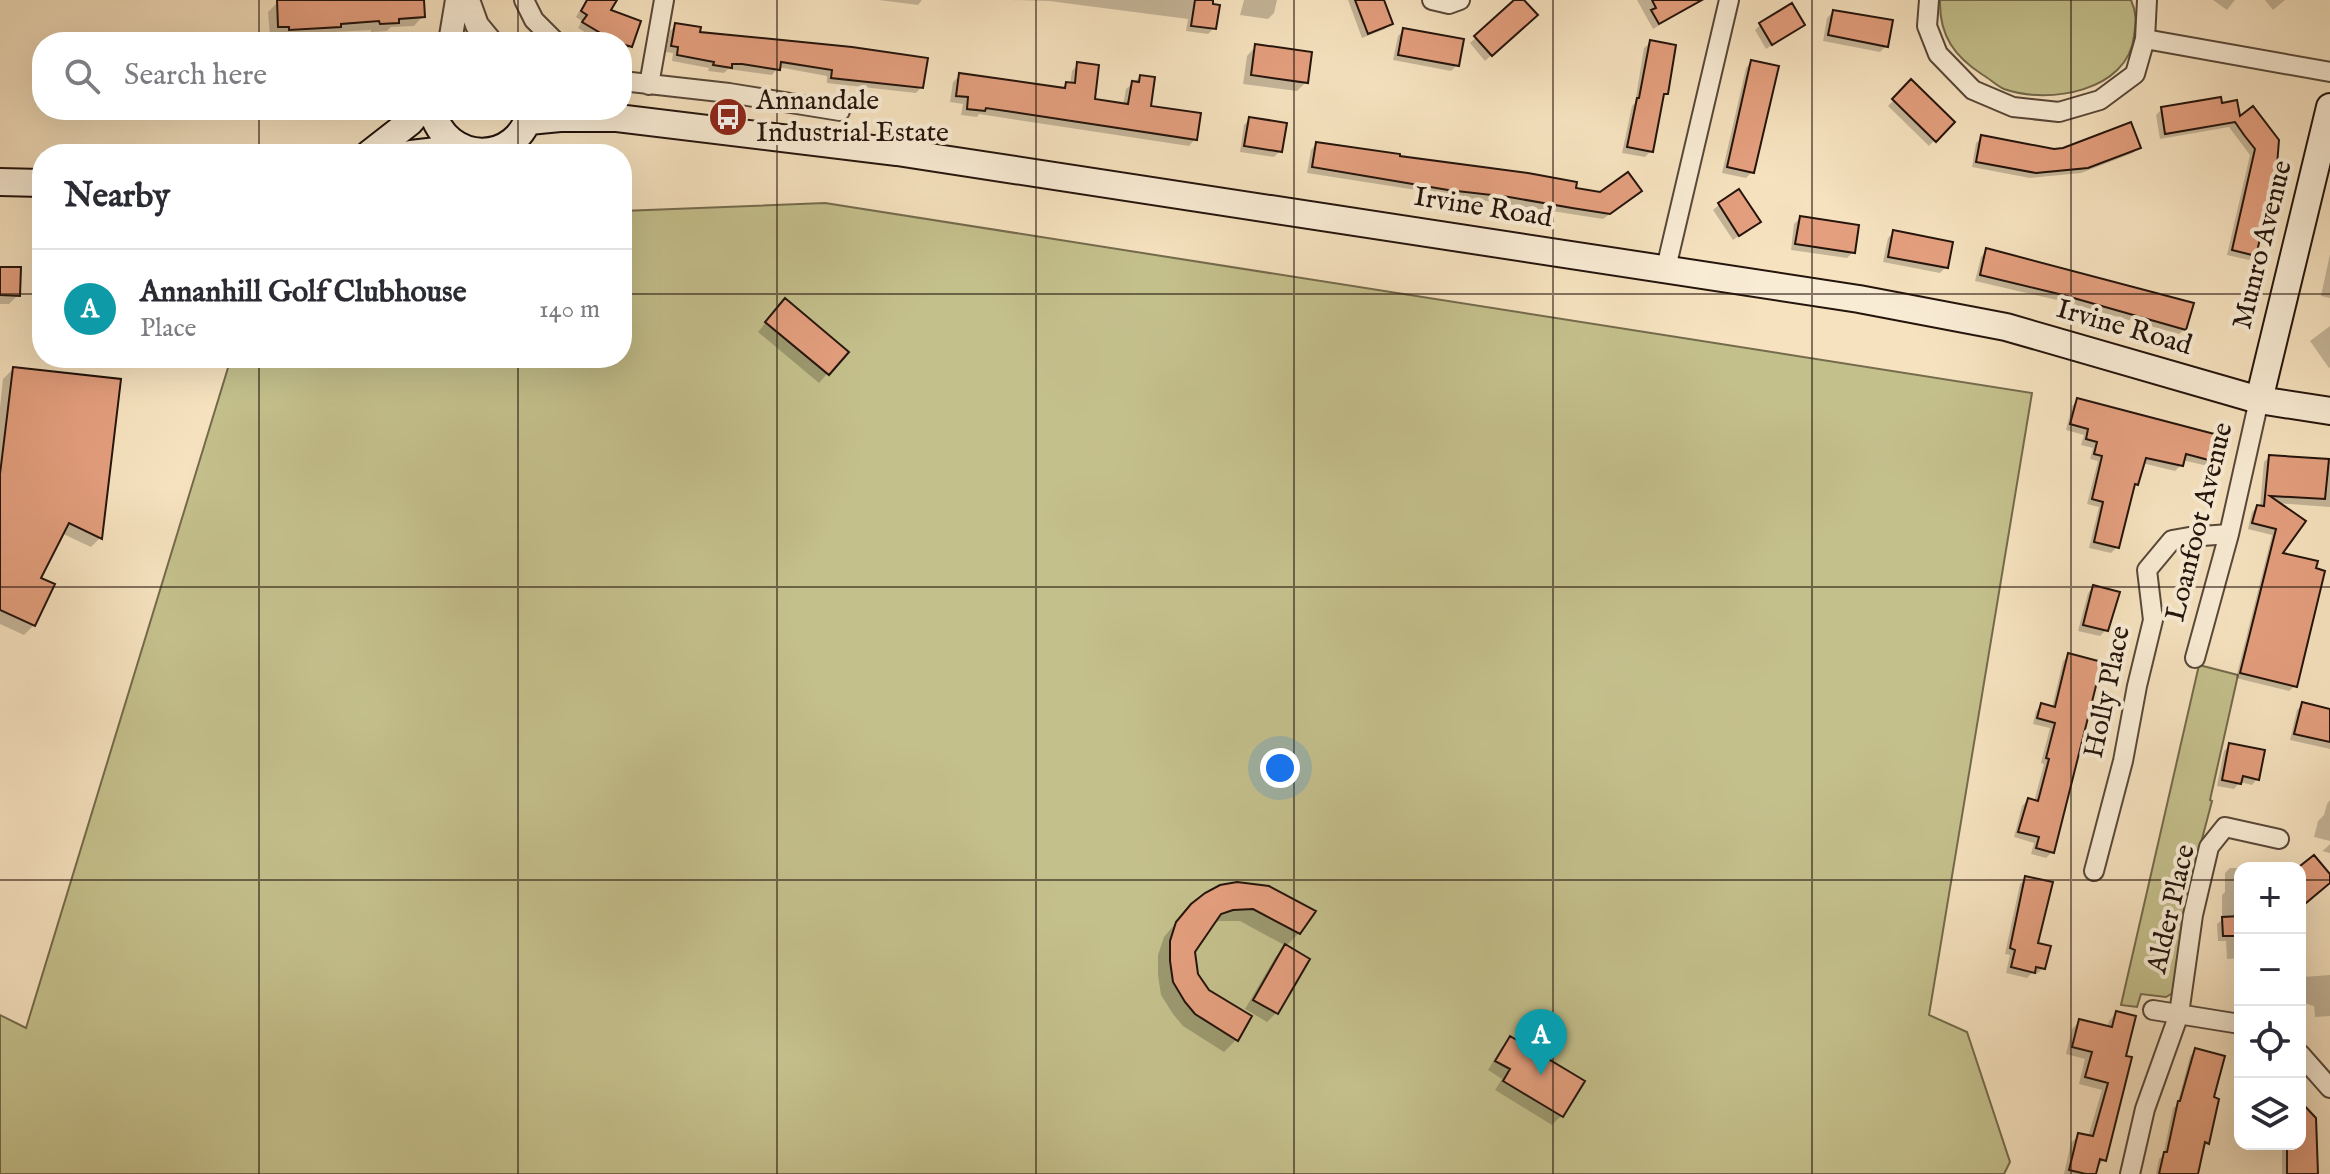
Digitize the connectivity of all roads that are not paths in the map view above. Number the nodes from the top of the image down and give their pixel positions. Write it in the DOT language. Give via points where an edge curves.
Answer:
graph roads {
  1 [pos="457,0"];
  2 [pos="468,0"];
  3 [pos="524,0"];
  4 [pos="664,0"];
  5 [pos="1432,0"];
  6 [pos="1460,0"];
  7 [pos="1729,0"];
  8 [pos="1929,0"];
  9 [pos="2147,0"];
  10 [pos="452,32"];
  11 [pos="483,32"];
  12 [pos="546,32"];
  13 [pos="2145,39"];
  14 [pos="2330,72"];
  15 [pos="632,82"];
  16 [pos="649,85"];
  17 [pos="2330,107"];
  18 [pos="840,111"];
  19 [pos="632,117"];
  20 [pos="412,120"];
  21 [pos="436,120"];
  22 [pos="528,120"];
  23 [pos="382,144"];
  24 [pos="456,144"];
  25 [pos="509,144"];
  26 [pos="0,182"];
  27 [pos="32,183"];
  28 [pos="1666,268"];
  29 [pos="2259,400"];
  30 [pos="2330,411"];
  31 [pos="2229,534"];
  32 [pos="2195,658"];
  33 [pos="2279,839"];
  34 [pos="2094,871"];
  35 [pos="2153,1010"];
  36 [pos="2179,1014"];
  37 [pos="2234,1023"];
  38 [pos="2306,1060"];
  39 [pos="2330,1085"];
  40 [pos="2130,1174"];
  1 -- 10 [label="street"];
  2 -- 11 [label="street"];
  3 -- 12 [label="street"];
  4 -- 16 [label="street"];
  5 -- 6 [label="street"];
  7 -- 28 [label="street"];
  8 -- 13 [label="street" via="1927,26 1938,54 1973,90 2013,107 2059,112 2100,100 2135,74"];
  9 -- 13 [label="street"];
  13 -- 14 [label="street"];
  15 -- 16 [label="street"];
  16 -- 18 [label="street"];
  17 -- 29 [label="main road, Munro Avenue"];
  19 -- 28 [label="main road, Irvine Road"];
  20 -- 23 [label="main road"];
  21 -- 24 [label="main road"];
  22 -- 25 [label="main road"];
  26 -- 27 [label="main road"];
  28 -- 29 [label="main road, Irvine Road" via="2006,327"];
  29 -- 30 [label="main road, Irvine Road"];
  29 -- 31 [label="street, Loanfoot Avenue"];
  31 -- 32 [label="street, Loanfoot Avenue"];
  31 -- 34 [label="street, Holly Place" via="2172,540 2147,570 2153,620"];
  33 -- 36 [label="street, Alder Place" via="2225,827 2209,847"];
  35 -- 36 [label="street"];
  36 -- 37 [label="street"];
  36 -- 40 [label="street" via="2145,1109"];
  38 -- 39 [label="street"];
}
